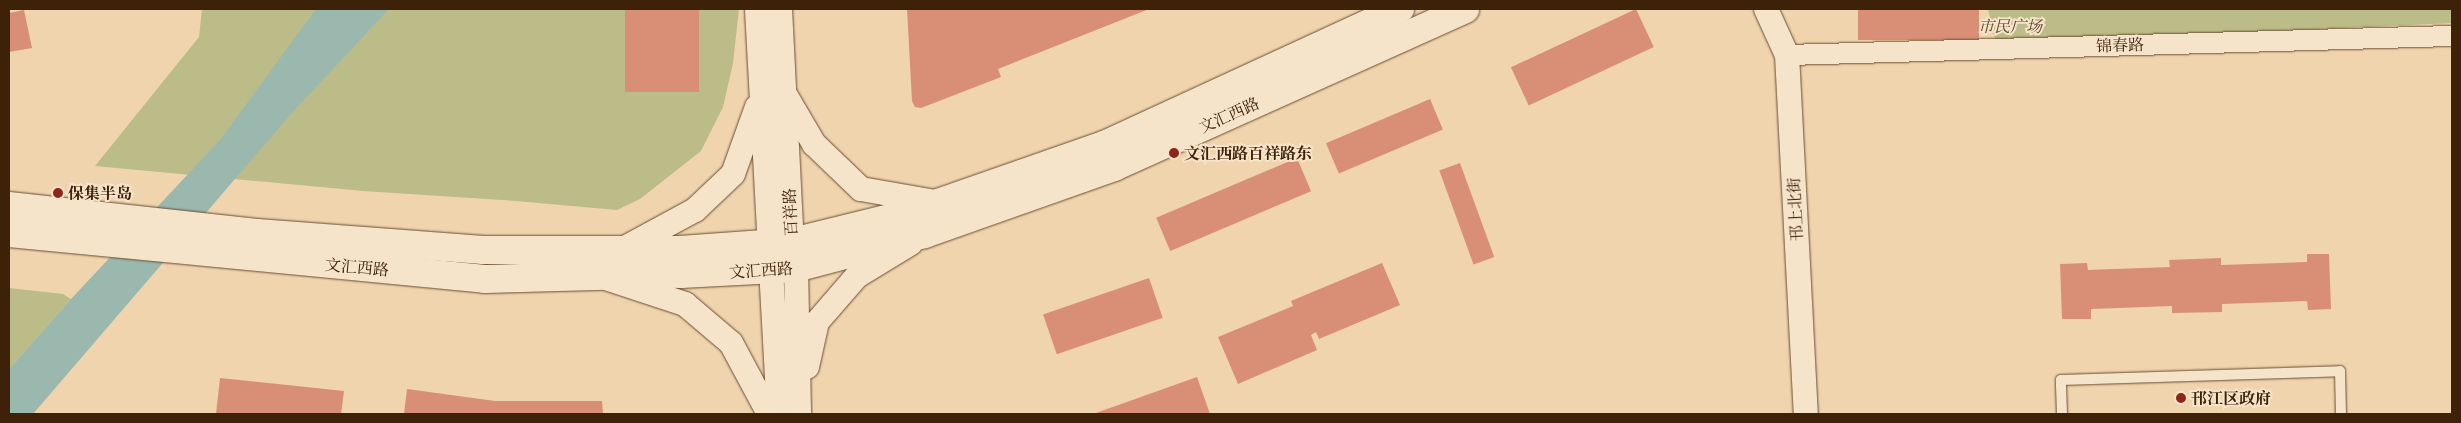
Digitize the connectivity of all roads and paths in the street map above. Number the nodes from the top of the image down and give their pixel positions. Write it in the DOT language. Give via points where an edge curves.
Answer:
graph roads {
  1 [pos="758,9"];
  2 [pos="780,9"];
  3 [pos="1400,9"];
  4 [pos="1466,9"];
  5 [pos="1766,9"];
  6 [pos="2452,36"];
  7 [pos="1787,54"];
  8 [pos="784,91"];
  9 [pos="761,96"];
  10 [pos="940,203"];
  11 [pos="9,206"];
  12 [pos="9,234"];
  13 [pos="925,234"];
  14 [pos="621,250"];
  15 [pos="782,256"];
  16 [pos="601,276"];
  17 [pos="792,413"];
  18 [pos="769,414"];
  19 [pos="1806,414"];
  20 [pos="2062,414"];
  21 [pos="2341,414"];
  1 -- 9 [label="street, 百祥路"];
  2 -- 8 [label="street, 百祥路"];
  3 -- 10 [label="main road, 文汇西路" via="1104,145"];
  4 -- 13 [label="main road, 文汇西路" via="1114,167"];
  5 -- 7 [label="street, 邗上北街"];
  6 -- 7 [label="street, 锦春路"];
  7 -- 19 [label="street, 邗上北街"];
  8 -- 10 [label="street" via="814,144 861,189"];
  8 -- 15 [label="street, 百祥路"];
  9 -- 14 [label="street" via="733,174 695,210"];
  9 -- 15 [label="street, 百祥路"];
  10 -- 15 [label="main road, 文汇西路"];
  11 -- 14 [label="main road, 文汇西路" via="257,233 483,250"];
  12 -- 16 [label="main road, 文汇西路" via="485,279"];
  13 -- 15 [label="main road, 文汇西路"];
  13 -- 17 [label="street" via="857,276 817,322"];
  14 -- 15 [label="main road, 文汇西路"];
  15 -- 16 [label="main road, 文汇西路"];
  15 -- 17 [label="street, 百祥路"];
  16 -- 18 [label="street" via="685,304 731,343"];
  20 -- 21 [label="lane" via="2061,380 2340,371"];
}
